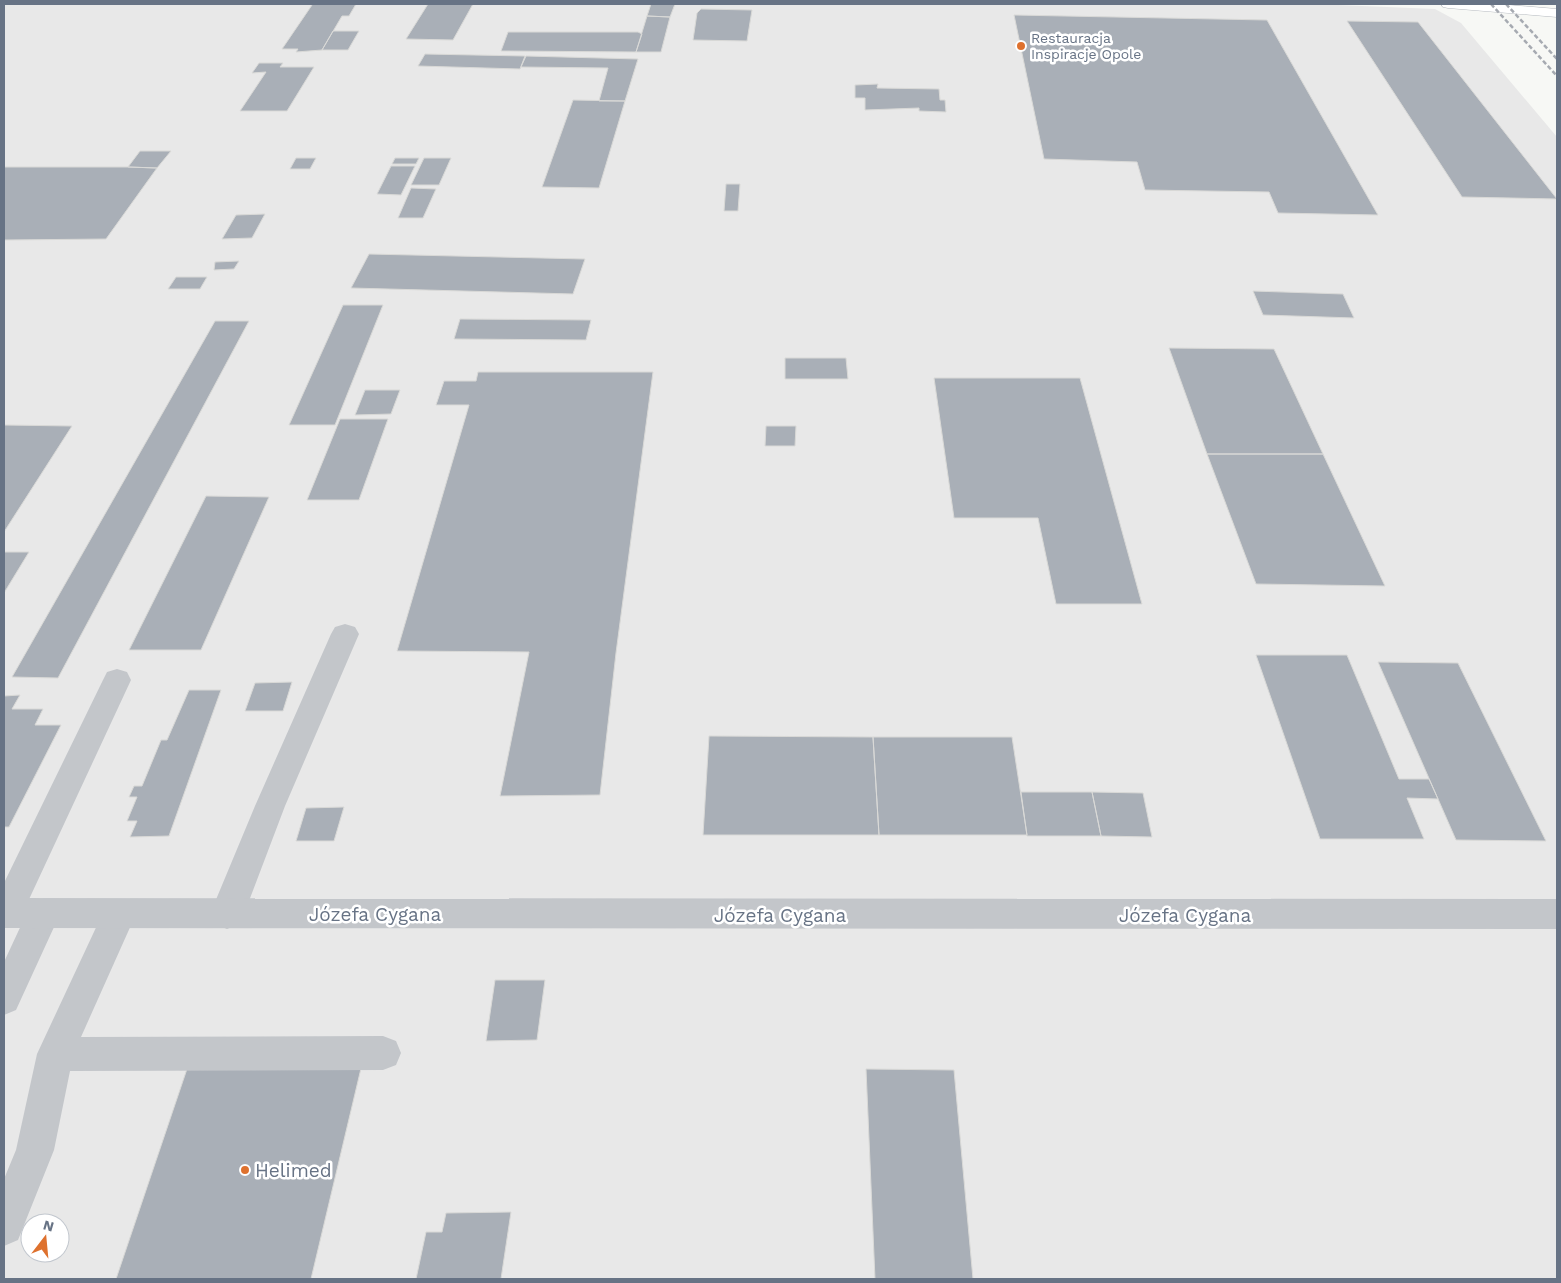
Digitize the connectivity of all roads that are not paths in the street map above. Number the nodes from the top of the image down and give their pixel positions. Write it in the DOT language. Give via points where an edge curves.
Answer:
graph roads {
  1 [pos="1448,4"];
  2 [pos="1557,13"];
  3 [pos="345,634"];
  4 [pos="117,680"];
  5 [pos="5,913"];
  6 [pos="43,914"];
  7 [pos="119,914"];
  8 [pos="227,914"];
  9 [pos="1557,914"];
  10 [pos="4,999"];
  11 [pos="383,1053"];
  12 [pos="55,1054"];
  13 [pos="4,1226"];
  1 -- 2 [label="street"];
  3 -- 8 [label="street"];
  4 -- 5 [label="street"];
  5 -- 6 [label="street, Józefa Cygana"];
  6 -- 7 [label="street, Józefa Cygana"];
  6 -- 10 [label="street"];
  7 -- 8 [label="street, Józefa Cygana"];
  7 -- 12 [label="street"];
  8 -- 9 [label="street, Józefa Cygana"];
  11 -- 12 [label="street"];
  12 -- 13 [label="street" via="35,1150"];
}
